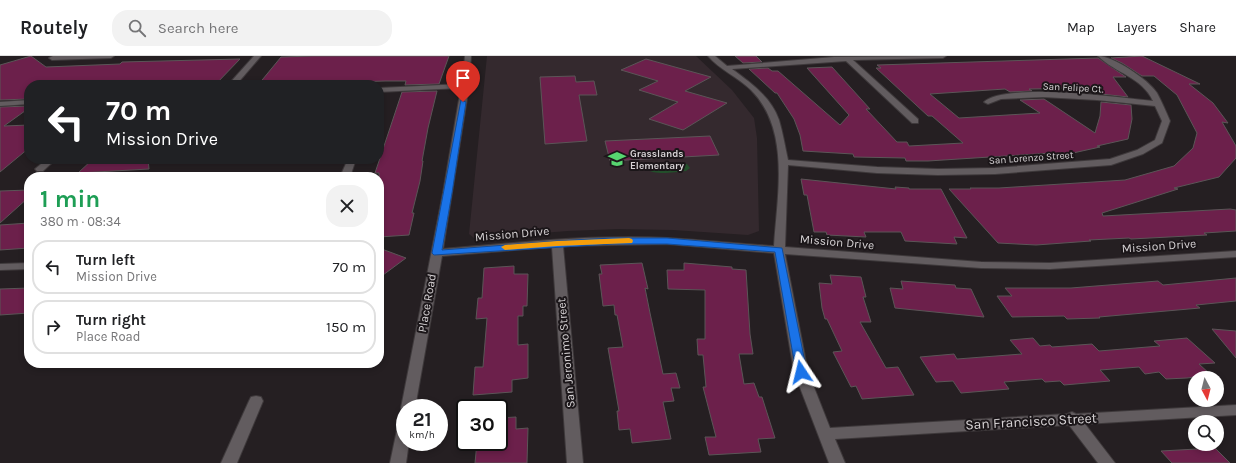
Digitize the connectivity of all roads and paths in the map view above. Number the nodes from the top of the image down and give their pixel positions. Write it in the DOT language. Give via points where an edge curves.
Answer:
graph roads {
  1 [pos="111,56"];
  2 [pos="258,56"];
  3 [pos="468,56"];
  4 [pos="711,56"];
  5 [pos="943,56"];
  6 [pos="1101,56"];
  7 [pos="52,58"];
  8 [pos="849,60"];
  9 [pos="725,68"];
  10 [pos="236,80"];
  11 [pos="465,86"];
  12 [pos="384,92"];
  13 [pos="24,102"];
  14 [pos="988,102"];
  15 [pos="0,104"];
  16 [pos="1158,104"];
  17 [pos="915,121"];
  18 [pos="784,162"];
  19 [pos="46,164"];
  20 [pos="40,169"];
  21 [pos="557,243"];
  22 [pos="779,250"];
  23 [pos="437,253"];
  24 [pos="1236,254"];
  25 [pos="24,266"];
  26 [pos="0,267"];
  27 [pos="410,399"];
  28 [pos="256,401"];
  29 [pos="1236,410"];
  30 [pos="1072,418"];
  31 [pos="825,434"];
  32 [pos="400,451"];
  33 [pos="229,463"];
  34 [pos="398,463"];
  35 [pos="575,463"];
  36 [pos="837,463"];
  37 [pos="1108,463"];
  1 -- 7 [label="street"];
  2 -- 10 [label="street"];
  3 -- 11 [label="street, Place Road"];
  4 -- 9 [label="street"];
  5 -- 8 [label="street"];
  6 -- 16 [label="street, San Lorenzo Street" via="1142,81 1153,93"];
  8 -- 9 [label="street"];
  8 -- 17 [label="street"];
  9 -- 18 [label="street" via="753,88 766,103 775,120"];
  11 -- 12 [label="street"];
  11 -- 23 [label="street, Place Road"];
  13 -- 15 [label="street"];
  14 -- 16 [label="street, San Felipe Ct." via="994,98 1010,96 1073,96"];
  16 -- 18 [label="street, San Lorenzo Street" via="1166,121 1159,141 1140,152 1111,162 996,171 938,172 876,170"];
  18 -- 22 [label="street"];
  19 -- 20 [label="street"];
  21 -- 22 [label="street, Mission Drive" via="667,241"];
  21 -- 23 [label="street, Mission Drive"];
  21 -- 35 [label="street, San Jeronimo Street"];
  22 -- 24 [label="street, Mission Drive" via="913,261 1050,266"];
  22 -- 31 [label="street" via="801,372"];
  23 -- 27 [label="street, Place Road"];
  25 -- 26 [label="street"];
  28 -- 33 [label="street"];
  29 -- 30 [label="street, San Francisco Street"];
  30 -- 31 [label="street, San Francisco Street"];
  30 -- 37 [label="street"];
  31 -- 36 [label="street"];
  32 -- 34 [label="street"];
}
